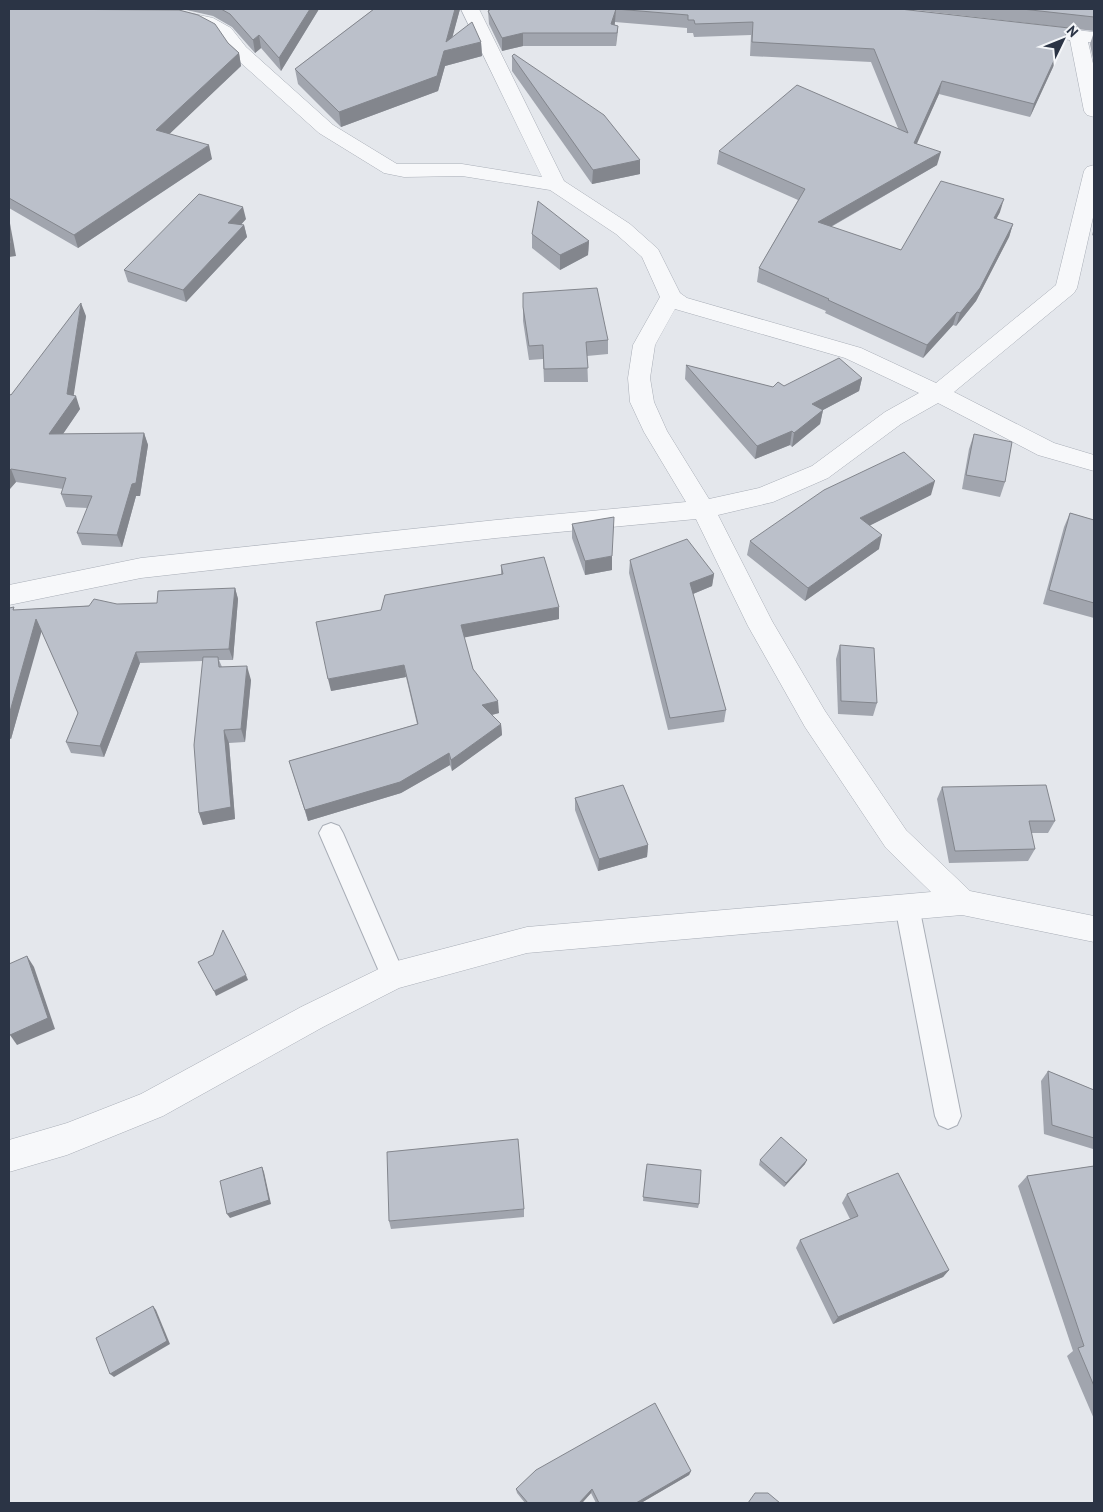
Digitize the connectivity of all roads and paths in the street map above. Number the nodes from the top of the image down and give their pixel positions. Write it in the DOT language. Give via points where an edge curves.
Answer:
graph roads {
  1 [pos="470,9"];
  2 [pos="164,16"];
  3 [pos="1010,28"];
  4 [pos="1086,37"];
  5 [pos="1094,111"];
  6 [pos="1094,172"];
  7 [pos="556,185"];
  8 [pos="671,297"];
  9 [pos="938,393"];
  10 [pos="1094,463"];
  11 [pos="703,509"];
  12 [pos="9,595"];
  13 [pos="331,833"];
  14 [pos="962,902"];
  15 [pos="907,906"];
  16 [pos="1094,929"];
  17 [pos="393,976"];
  18 [pos="948,1116"];
  19 [pos="9,1156"];
  1 -- 7 [label="street"];
  2 -- 7 [label="street" via="207,22 225,32 239,52 326,129 391,169 462,170"];
  3 -- 4 [label="street"];
  4 -- 5 [label="street"];
  6 -- 9 [label="street" via="1066,288"];
  7 -- 8 [label="street" via="624,229 652,254"];
  8 -- 9 [label="street" via="679,303 853,353"];
  8 -- 11 [label="street" via="644,345 639,378 642,402 656,432"];
  9 -- 10 [label="street" via="1046,449"];
  9 -- 11 [label="street" via="892,418 820,472 764,496"];
  11 -- 12 [label="street" via="142,568"];
  11 -- 14 [label="street" via="761,626 815,719 896,839"];
  13 -- 17 [label="lane"];
  14 -- 15 [label="street"];
  14 -- 16 [label="street"];
  15 -- 17 [label="street" via="527,940"];
  15 -- 18 [label="lane"];
  17 -- 19 [label="street" via="152,1105 67,1139"];
}
